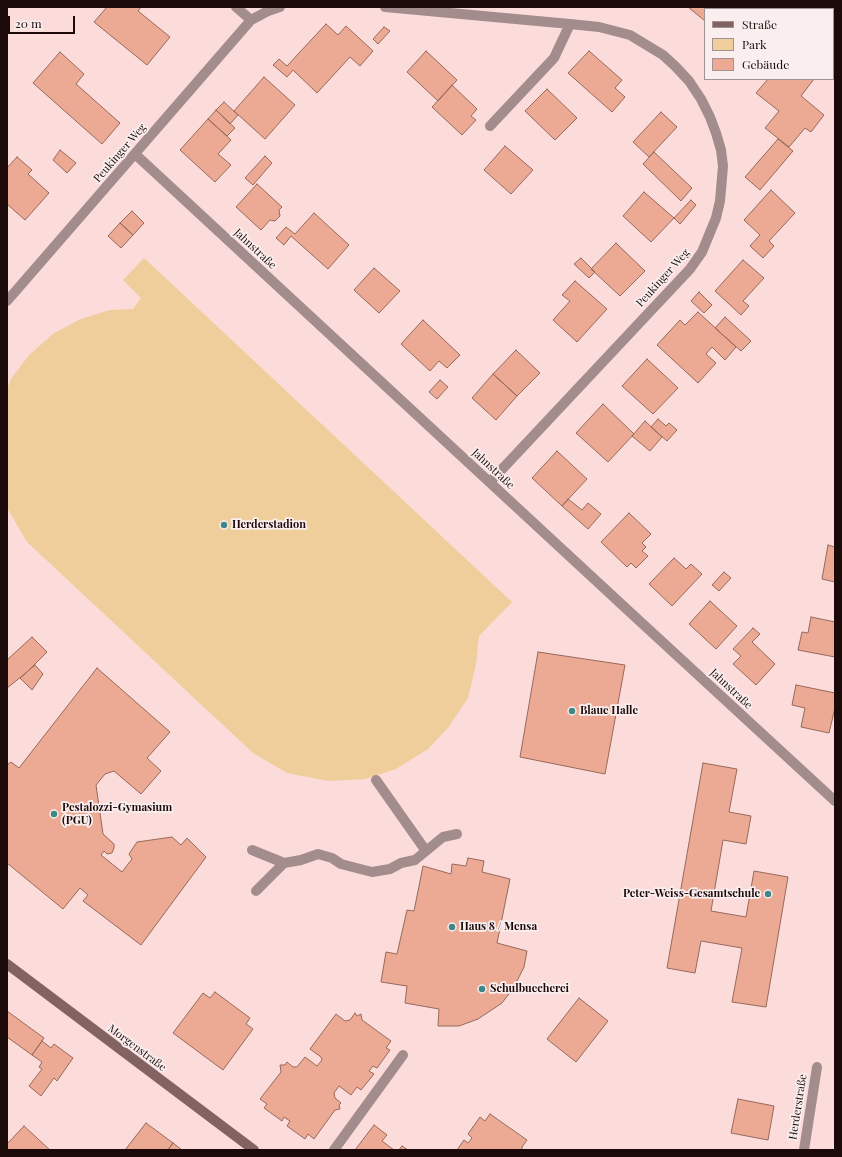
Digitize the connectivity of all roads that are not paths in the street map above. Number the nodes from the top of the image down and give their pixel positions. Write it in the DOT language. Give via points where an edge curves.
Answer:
graph roads {
  1 [pos="236,7"];
  2 [pos="280,7"];
  3 [pos="385,7"];
  4 [pos="438,10"];
  5 [pos="251,20"];
  6 [pos="570,24"];
  7 [pos="490,126"];
  8 [pos="135,154"];
  9 [pos="7,301"];
  10 [pos="490,482"];
  11 [pos="376,780"];
  12 [pos="835,801"];
  13 [pos="457,834"];
  14 [pos="252,850"];
  15 [pos="426,851"];
  16 [pos="284,863"];
  17 [pos="256,890"];
  18 [pos="7,964"];
  19 [pos="403,1056"];
  20 [pos="817,1067"];
  21 [pos="254,1150"];
  22 [pos="334,1150"];
  23 [pos="804,1150"];
  1 -- 5 [label="street"];
  2 -- 5 [label="street, Peukinger Weg"];
  3 -- 4 [label="street, Peukinger Weg"];
  4 -- 6 [label="street, Peukinger Weg"];
  5 -- 8 [label="street, Peukinger Weg"];
  6 -- 7 [label="street" via="554,58"];
  6 -- 10 [label="street, Peukinger Weg" via="599,27 630,35 663,55 689,81 701,98 721,150 723,166 720,201 710,235 690,269"];
  8 -- 9 [label="street, Peukinger Weg"];
  8 -- 10 [label="street, Jahnstraße"];
  10 -- 12 [label="street, Jahnstraße"];
  11 -- 15 [label="street"];
  13 -- 15 [label="street" via="443,837"];
  14 -- 16 [label="street"];
  15 -- 16 [label="street" via="415,860 372,872 341,864 318,854"];
  16 -- 17 [label="street"];
  18 -- 21 [label="main road, Morgenstraße"];
  19 -- 22 [label="street"];
  20 -- 23 [label="street, Herderstraße"];
}
